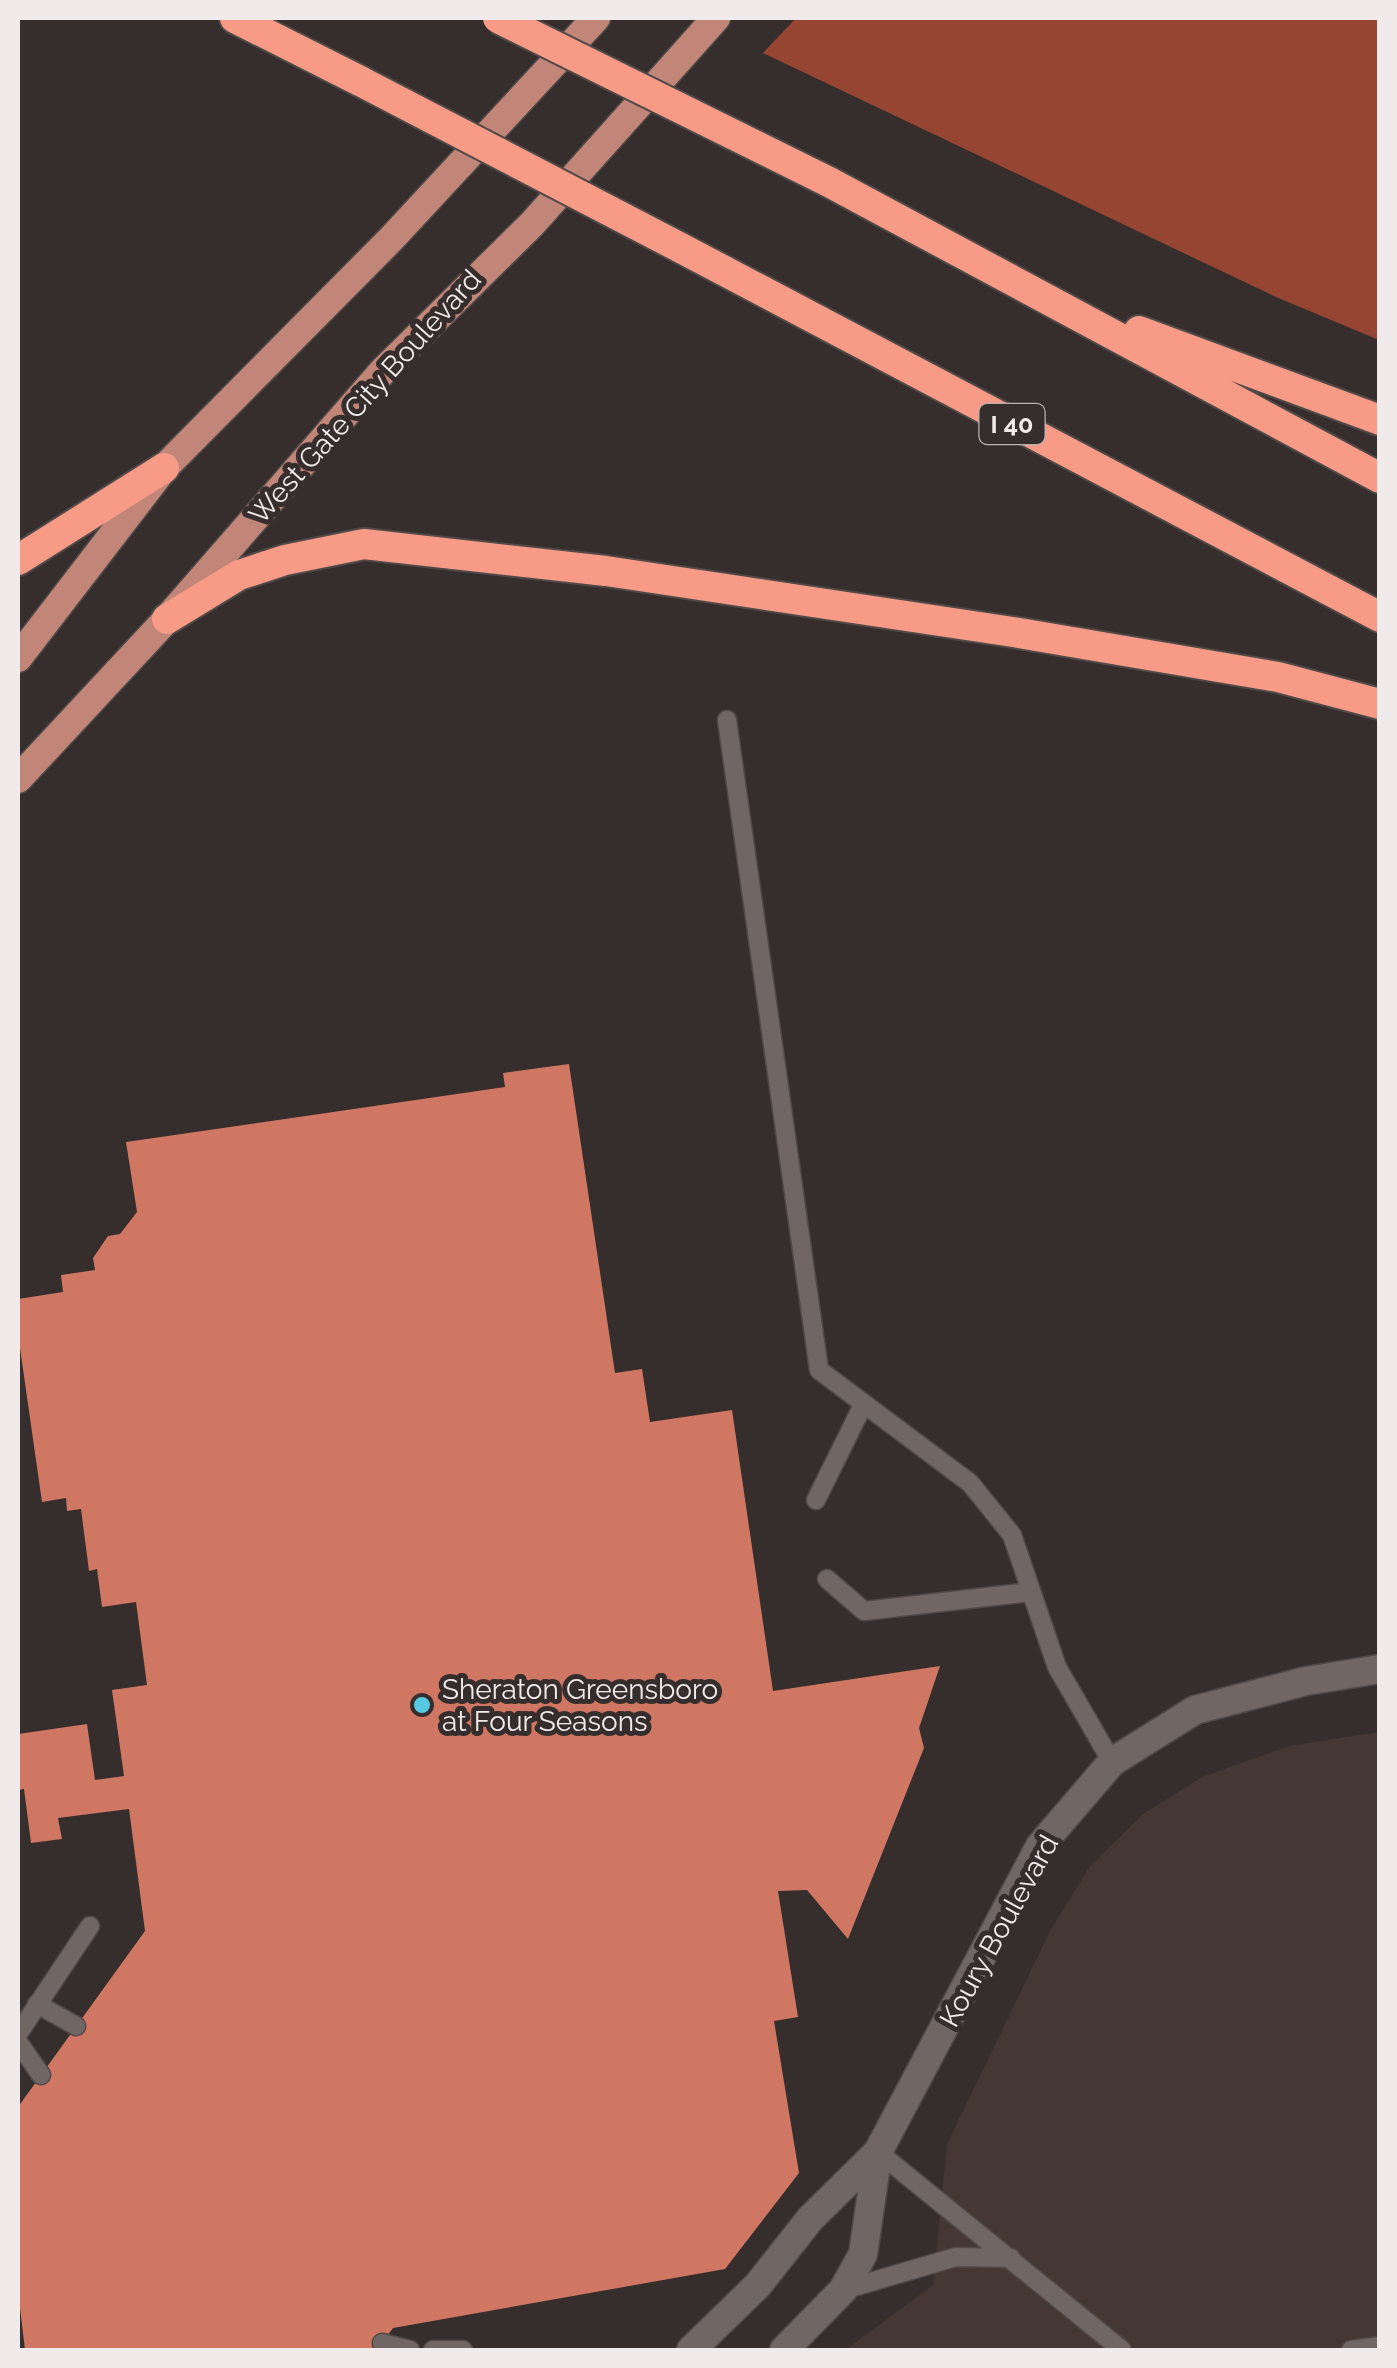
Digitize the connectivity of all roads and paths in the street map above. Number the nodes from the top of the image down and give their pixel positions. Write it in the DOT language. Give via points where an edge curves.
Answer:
graph roads {
  1 [pos="235,18"];
  2 [pos="498,18"];
  3 [pos="596,18"];
  4 [pos="716,18"];
  5 [pos="874,206"];
  6 [pos="1380,420"];
  7 [pos="164,468"];
  8 [pos="1380,478"];
  9 [pos="18,560"];
  10 [pos="1380,617"];
  11 [pos="167,619"];
  12 [pos="18,658"];
  13 [pos="1380,704"];
  14 [pos="728,720"];
  15 [pos="18,780"];
  16 [pos="863,1405"];
  17 [pos="816,1500"];
  18 [pos="827,1579"];
  19 [pos="1030,1592"];
  20 [pos="1380,1669"];
  21 [pos="1112,1762"];
  22 [pos="90,1926"];
  23 [pos="37,2004"];
  24 [pos="76,2026"];
  25 [pos="18,2038"];
  26 [pos="41,2075"];
  27 [pos="878,2152"];
  28 [pos="1011,2258"];
  29 [pos="843,2290"];
  30 [pos="382,2343"];
  31 [pos="1380,2346"];
  32 [pos="410,2350"];
  33 [pos="434,2350"];
  34 [pos="463,2350"];
  35 [pos="691,2350"];
  36 [pos="784,2350"];
  37 [pos="1122,2350"];
  38 [pos="1351,2350"];
  1 -- 10 [label="highway, I 40, bridge"];
  2 -- 5 [label="highway, bridge"];
  3 -- 7 [label="main road" via="392,238"];
  4 -- 11 [label="main road, West Gate City Boulevard" via="532,224 383,371"];
  5 -- 6 [label="highway" via="1121,325"];
  5 -- 8 [label="highway"];
  7 -- 9 [label="highway"];
  7 -- 12 [label="main road"];
  11 -- 13 [label="highway" via="240,575 364,544 606,571 1012,632 1278,677"];
  11 -- 15 [label="main road, West Gate City Boulevard"];
  14 -- 16 [label="lane" via="819,1370"];
  16 -- 17 [label="lane"];
  16 -- 19 [label="lane" via="970,1483 1012,1535"];
  18 -- 19 [label="lane" via="864,1610"];
  19 -- 21 [label="lane" via="1056,1667"];
  20 -- 21 [label="street, Koury Boulevard" via="1195,1710"];
  21 -- 27 [label="street, Koury Boulevard" via="1040,1846"];
  22 -- 23 [label="lane"];
  23 -- 24 [label="lane"];
  23 -- 25 [label="lane"];
  25 -- 26 [label="lane"];
  27 -- 28 [label="lane"];
  27 -- 29 [label="street, Koury Boulevard" via="864,2254"];
  27 -- 35 [label="street, Koury Boulevard"];
  28 -- 29 [label="lane" via="956,2258"];
  28 -- 37 [label="lane"];
  29 -- 36 [label="street, Koury Boulevard"];
  30 -- 32 [label="lane"];
  31 -- 38 [label="lane"];
  33 -- 34 [label="lane"];
}
